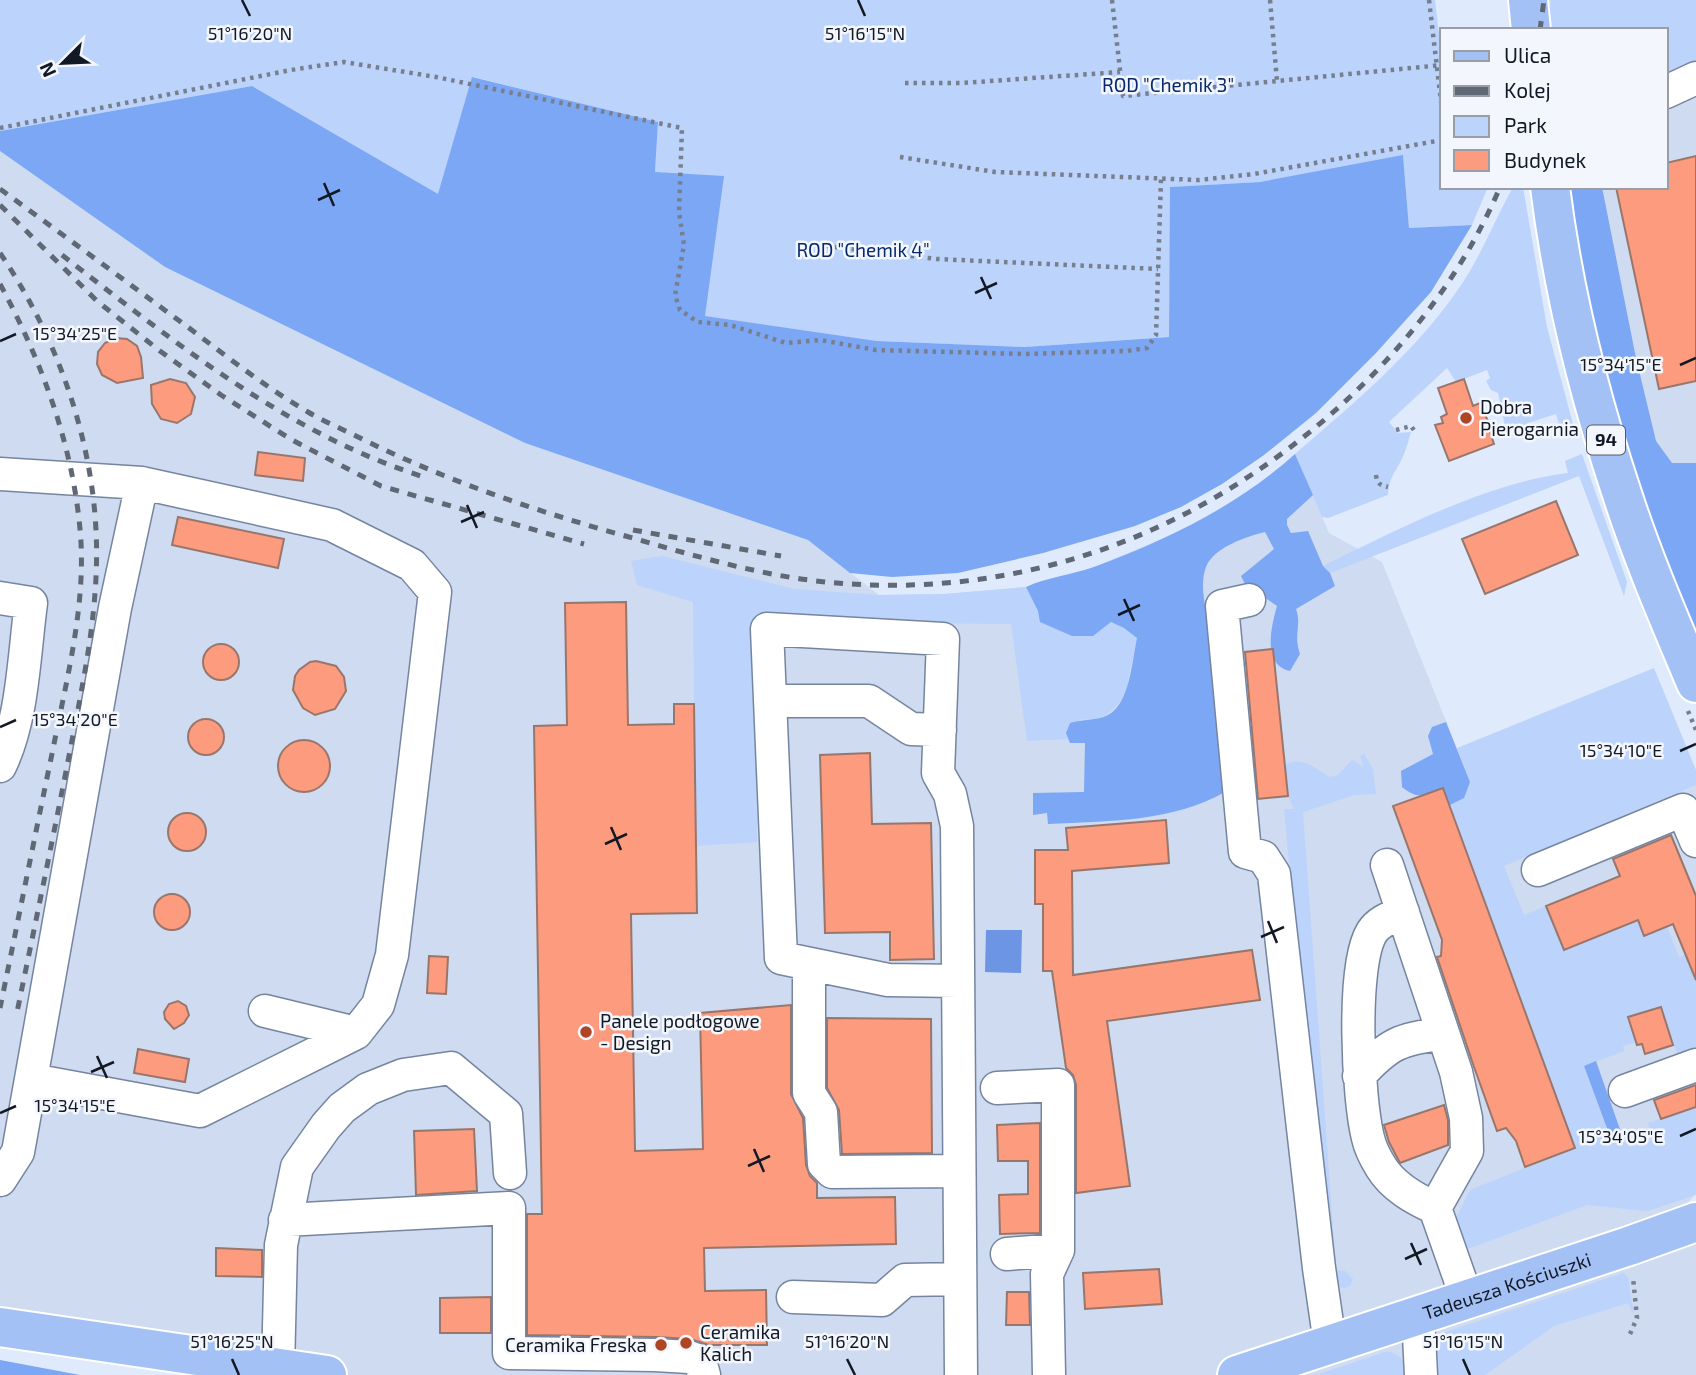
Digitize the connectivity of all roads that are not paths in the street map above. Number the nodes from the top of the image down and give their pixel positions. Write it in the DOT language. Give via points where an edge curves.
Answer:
graph roads {
  1 [pos="1528,0"];
  2 [pos="1531,28"];
  3 [pos="1696,78"];
  4 [pos="1668,91"];
  5 [pos="1550,189"];
  6 [pos="0,474"];
  7 [pos="142,483"];
  8 [pos="0,598"];
  9 [pos="1248,600"];
  10 [pos="1696,683"];
  11 [pos="771,701"];
  12 [pos="940,730"];
  13 [pos="0,766"];
  14 [pos="1696,841"];
  15 [pos="1387,865"];
  16 [pos="1538,870"];
  17 [pos="1403,912"];
  18 [pos="809,964"];
  19 [pos="958,981"];
  20 [pos="265,1011"];
  21 [pos="356,1033"];
  22 [pos="1443,1034"];
  23 [pos="1696,1065"];
  24 [pos="1359,1076"];
  25 [pos="32,1080"];
  26 [pos="998,1088"];
  27 [pos="1625,1091"];
  28 [pos="958,1171"];
  29 [pos="510,1173"];
  30 [pos="0,1180"];
  31 [pos="1436,1208"];
  32 [pos="285,1220"];
  33 [pos="1696,1222"];
  34 [pos="1058,1250"];
  35 [pos="1007,1254"];
  36 [pos="959,1279"];
  37 [pos="793,1297"];
  38 [pos="1466,1299"];
  39 [pos="1418,1315"];
  40 [pos="0,1327"];
  41 [pos="1330,1344"];
  42 [pos="278,1369"];
  43 [pos="327,1375"];
  44 [pos="705,1375"];
  45 [pos="961,1375"];
  46 [pos="1049,1375"];
  47 [pos="1237,1375"];
  48 [pos="1421,1375"];
  1 -- 2 [label="main road"];
  3 -- 4 [label="lane"];
  5 -- 10 [label="main road, 94" via="1572,312 1604,435 1647,564"];
  6 -- 7 [label="lane"];
  7 -- 21 [label="lane" via="332,525 412,565 435,592 391,956 378,1005"];
  7 -- 25 [label="lane" via="115,608"];
  8 -- 13 [label="lane" via="31,603 15,724"];
  9 -- 41 [label="lane" via="1222,606 1245,852 1262,857 1274,874"];
  11 -- 12 [label="lane" via="869,701 911,729"];
  11 -- 12 [label="lane" via="767,629 943,639"];
  11 -- 18 [label="lane" via="781,958"];
  12 -- 19 [label="lane" via="938,773 950,794 957,826"];
  14 -- 16 [label="lane" via="1684,810"];
  15 -- 17 [label="lane"];
  17 -- 22 [label="lane"];
  17 -- 24 [label="lane" via="1384,920 1372,932 1365,951"];
  18 -- 19 [label="lane" via="888,980"];
  18 -- 28 [label="lane" via="808,1093 821,1112 824,1164 832,1172"];
  19 -- 28 [label="lane"];
  20 -- 21 [label="lane"];
  21 -- 25 [label="lane" via="200,1111"];
  22 -- 24 [label="lane" via="1403,1040 1380,1053"];
  22 -- 31 [label="lane" via="1466,1118 1467,1151"];
  23 -- 27 [label="lane"];
  24 -- 31 [label="lane" via="1368,1140 1383,1170 1412,1198"];
  25 -- 30 [label="lane" via="18,1152"];
  26 -- 34 [label="lane" via="1058,1085"];
  28 -- 36 [label="lane"];
  29 -- 32 [label="lane" via="506,1114 451,1068 403,1075 368,1089 326,1126 297,1167"];
  31 -- 38 [label="lane"];
  32 -- 42 [label="lane"];
  32 -- 44 [label="lane" via="509,1208 509,1353 689,1357 700,1361"];
  33 -- 38 [label="main road, Tadeusza Kościuszki"];
  34 -- 35 [label="lane"];
  34 -- 46 [label="lane" via="1047,1274"];
  36 -- 37 [label="lane" via="905,1280 882,1300"];
  36 -- 45 [label="lane"];
  38 -- 39 [label="main road, Tadeusza Kościuszki"];
  39 -- 41 [label="main road, Tadeusza Kościuszki"];
  39 -- 48 [label="lane"];
  40 -- 42 [label="main road"];
  41 -- 47 [label="main road, Tadeusza Kościuszki"];
  42 -- 43 [label="main road"];
}
